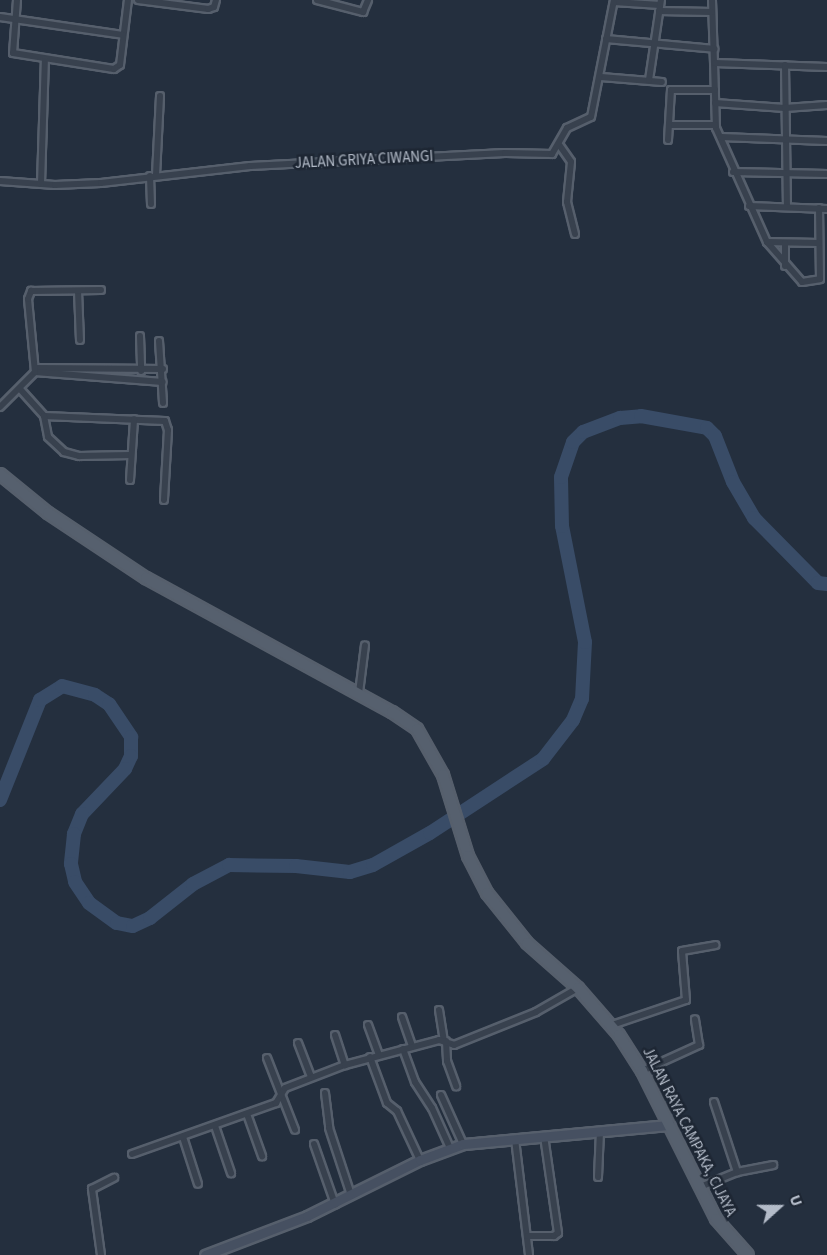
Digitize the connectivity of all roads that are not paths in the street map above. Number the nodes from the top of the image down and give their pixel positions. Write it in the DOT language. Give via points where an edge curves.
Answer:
graph roads {
  1 [pos="17,0"];
  2 [pos="128,0"];
  3 [pos="138,0"];
  4 [pos="216,0"];
  5 [pos="318,0"];
  6 [pos="368,0"];
  7 [pos="712,0"];
  8 [pos="614,1"];
  9 [pos="660,5"];
  10 [pos="712,12"];
  11 [pos="0,17"];
  12 [pos="15,18"];
  13 [pos="123,35"];
  14 [pos="606,39"];
  15 [pos="653,44"];
  16 [pos="715,49"];
  17 [pos="45,59"];
  18 [pos="715,63"];
  19 [pos="785,65"];
  20 [pos="827,67"];
  21 [pos="601,76"];
  22 [pos="649,80"];
  23 [pos="662,82"];
  24 [pos="715,90"];
  25 [pos="160,96"];
  26 [pos="716,103"];
  27 [pos="827,105"];
  28 [pos="784,108"];
  29 [pos="669,125"];
  30 [pos="715,125"];
  31 [pos="721,137"];
  32 [pos="668,140"];
  33 [pos="785,141"];
  34 [pos="827,141"];
  35 [pos="560,146"];
  36 [pos="733,172"];
  37 [pos="785,173"];
  38 [pos="827,174"];
  39 [pos="153,175"];
  40 [pos="0,181"];
  41 [pos="41,184"];
  42 [pos="151,204"];
  43 [pos="749,206"];
  44 [pos="787,207"];
  45 [pos="819,208"];
  46 [pos="827,208"];
  47 [pos="575,234"];
  48 [pos="767,242"];
  49 [pos="785,243"];
  50 [pos="819,243"];
  51 [pos="785,267"];
  52 [pos="101,290"];
  53 [pos="78,291"];
  54 [pos="140,336"];
  55 [pos="80,340"];
  56 [pos="159,341"];
  57 [pos="163,369"];
  58 [pos="35,370"];
  59 [pos="141,371"];
  60 [pos="163,382"];
  61 [pos="20,389"];
  62 [pos="163,403"];
  63 [pos="0,407"];
  64 [pos="44,416"];
  65 [pos="135,419"];
  66 [pos="131,455"];
  67 [pos="0,474"];
  68 [pos="130,480"];
  69 [pos="164,501"];
  70 [pos="365,645"];
  71 [pos="359,693"];
  72 [pos="715,945"];
  73 [pos="578,988"];
  74 [pos="439,1010"];
  75 [pos="402,1017"];
  76 [pos="695,1019"];
  77 [pos="368,1025"];
  78 [pos="612,1025"];
  79 [pos="335,1035"];
  80 [pos="445,1040"];
  81 [pos="298,1043"];
  82 [pos="412,1046"];
  83 [pos="403,1048"];
  84 [pos="379,1055"];
  85 [pos="370,1057"];
  86 [pos="267,1058"];
  87 [pos="345,1065"];
  88 [pos="642,1071"];
  89 [pos="311,1077"];
  90 [pos="456,1086"];
  91 [pos="281,1092"];
  92 [pos="325,1093"];
  93 [pos="441,1095"];
  94 [pos="714,1102"];
  95 [pos="247,1114"];
  96 [pos="669,1125"];
  97 [pos="215,1126"];
  98 [pos="295,1130"];
  99 [pos="600,1131"];
  100 [pos="544,1136"];
  101 [pos="183,1137"];
  102 [pos="515,1139"];
  103 [pos="314,1144"];
  104 [pos="463,1144"];
  105 [pos="450,1148"];
  106 [pos="132,1154"];
  107 [pos="261,1156"];
  108 [pos="420,1160"];
  109 [pos="773,1165"];
  110 [pos="737,1172"];
  111 [pos="231,1173"];
  112 [pos="598,1177"];
  113 [pos="114,1178"];
  114 [pos="198,1184"];
  115 [pos="700,1187"];
  116 [pos="351,1195"];
  117 [pos="335,1204"];
  118 [pos="528,1236"];
  119 [pos="101,1255"];
  120 [pos="205,1255"];
  121 [pos="529,1255"];
  122 [pos="748,1255"];
  1 -- 12 [label="street"];
  2 -- 13 [label="street"];
  3 -- 4 [label="street" via="208,9 214,8"];
  5 -- 6 [label="street" via="363,12"];
  7 -- 10 [label="street"];
  8 -- 9 [label="street"];
  8 -- 14 [label="street"];
  9 -- 10 [label="street"];
  9 -- 15 [label="street"];
  10 -- 16 [label="street"];
  11 -- 12 [label="street"];
  12 -- 13 [label="street"];
  12 -- 17 [label="street" via="13,53"];
  13 -- 17 [label="street" via="117,69"];
  14 -- 15 [label="street"];
  14 -- 21 [label="street"];
  15 -- 16 [label="street"];
  15 -- 22 [label="street"];
  16 -- 18 [label="street"];
  17 -- 41 [label="street"];
  18 -- 19 [label="street"];
  18 -- 24 [label="street"];
  19 -- 20 [label="street"];
  19 -- 28 [label="street"];
  21 -- 22 [label="street"];
  21 -- 35 [label="street" via="591,117 567,128"];
  22 -- 23 [label="street"];
  24 -- 26 [label="street"];
  24 -- 29 [label="street" via="671,90"];
  25 -- 39 [label="street"];
  26 -- 28 [label="street"];
  26 -- 30 [label="street"];
  27 -- 28 [label="street"];
  28 -- 33 [label="street"];
  29 -- 30 [label="street"];
  29 -- 32 [label="street"];
  30 -- 31 [label="street"];
  31 -- 33 [label="street"];
  31 -- 36 [label="street"];
  33 -- 34 [label="street"];
  33 -- 37 [label="street"];
  35 -- 39 [label="street, JALAN GRIYA CIWANGI" via="552,154 383,158"];
  35 -- 47 [label="street" via="571,162 567,202"];
  36 -- 37 [label="street"];
  36 -- 43 [label="street"];
  37 -- 38 [label="street"];
  37 -- 44 [label="street"];
  39 -- 41 [label="street, JALAN GRIYA CIWANGI" via="101,183"];
  39 -- 42 [label="street"];
  40 -- 41 [label="street, JALAN GRIYA CIWANGI"];
  43 -- 44 [label="street"];
  43 -- 48 [label="street"];
  44 -- 45 [label="street"];
  45 -- 46 [label="street"];
  45 -- 50 [label="street"];
  48 -- 49 [label="street"];
  48 -- 51 [label="street"];
  49 -- 50 [label="street"];
  49 -- 51 [label="street"];
  50 -- 51 [label="street" via="820,279 801,282"];
  52 -- 53 [label="street"];
  53 -- 55 [label="street"];
  53 -- 58 [label="street" via="31,291 28,295"];
  54 -- 59 [label="street"];
  56 -- 57 [label="street"];
  57 -- 59 [label="street"];
  57 -- 60 [label="street"];
  58 -- 59 [label="street"];
  58 -- 60 [label="street"];
  58 -- 61 [label="street"];
  60 -- 62 [label="street"];
  61 -- 63 [label="street"];
  61 -- 64 [label="street"];
  64 -- 65 [label="street"];
  64 -- 66 [label="street" via="48,437 64,452 79,456"];
  65 -- 66 [label="street"];
  65 -- 69 [label="street" via="160,420 168,425"];
  66 -- 68 [label="street"];
  67 -- 71 [label="main road, JALAN RAYA CAMPAKA, CIJAYA" via="48,513 146,578"];
  70 -- 71 [label="street"];
  71 -- 73 [label="main road, JALAN RAYA CAMPAKA, CIJAYA" via="417,729 443,774 468,856 487,893 527,944"];
  72 -- 78 [label="street" via="682,951 686,1000"];
  73 -- 78 [label="main road, JALAN RAYA CAMPAKA, CIJAYA"];
  73 -- 80 [label="street" via="496,1029 454,1045"];
  74 -- 80 [label="street"];
  75 -- 82 [label="street"];
  76 -- 88 [label="street" via="699,1045"];
  77 -- 84 [label="street"];
  78 -- 88 [label="main road, JALAN RAYA CAMPAKA, CIJAYA"];
  79 -- 87 [label="street"];
  80 -- 82 [label="street"];
  80 -- 90 [label="street"];
  81 -- 89 [label="street"];
  82 -- 83 [label="street"];
  83 -- 84 [label="street"];
  83 -- 105 [label="street" via="415,1082"];
  84 -- 85 [label="street"];
  85 -- 87 [label="street"];
  85 -- 108 [label="street" via="387,1103 397,1111"];
  86 -- 91 [label="street"];
  87 -- 89 [label="street"];
  88 -- 96 [label="main road, JALAN RAYA CAMPAKA, CIJAYA"];
  89 -- 91 [label="street"];
  91 -- 95 [label="street" via="276,1103"];
  91 -- 98 [label="street"];
  92 -- 116 [label="street" via="329,1128"];
  93 -- 104 [label="street"];
  94 -- 110 [label="street"];
  95 -- 97 [label="street"];
  95 -- 107 [label="street"];
  96 -- 99 [label="street"];
  96 -- 115 [label="main road, JALAN RAYA CAMPAKA, CIJAYA"];
  97 -- 101 [label="street"];
  97 -- 111 [label="street"];
  99 -- 100 [label="street"];
  99 -- 112 [label="street"];
  100 -- 102 [label="street"];
  100 -- 118 [label="street" via="558,1233"];
  101 -- 106 [label="street"];
  101 -- 114 [label="street"];
  102 -- 104 [label="street"];
  102 -- 118 [label="street"];
  103 -- 117 [label="street"];
  104 -- 105 [label="street"];
  105 -- 108 [label="street"];
  108 -- 116 [label="street"];
  109 -- 110 [label="street"];
  110 -- 115 [label="street"];
  113 -- 119 [label="street" via="92,1189"];
  115 -- 122 [label="main road, JALAN RAYA CAMPAKA, CIJAYA" via="722,1228"];
  116 -- 117 [label="street"];
  117 -- 120 [label="street"];
  118 -- 121 [label="street"];
}
